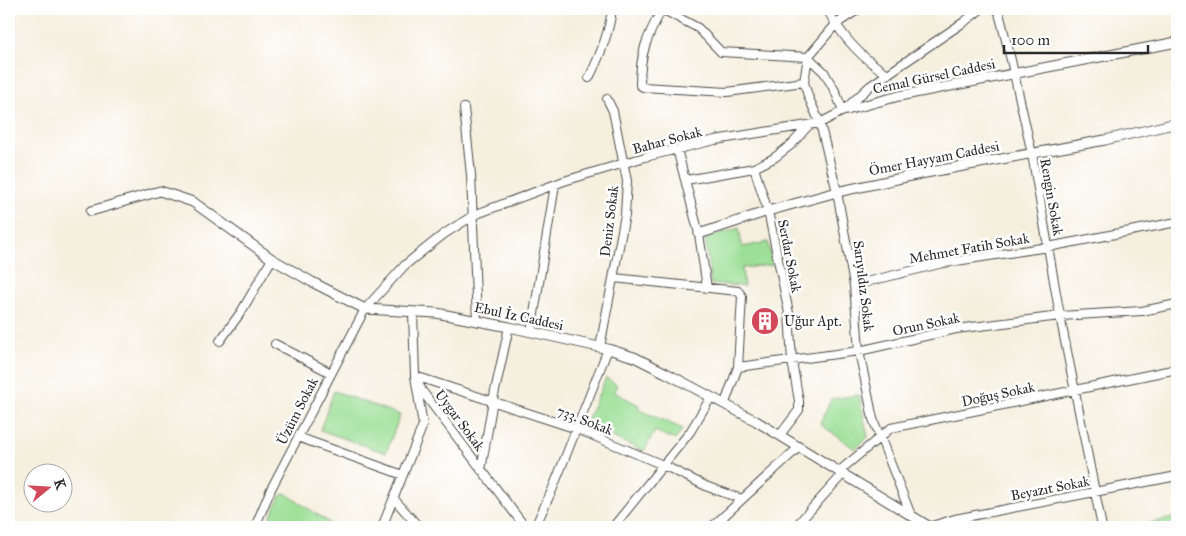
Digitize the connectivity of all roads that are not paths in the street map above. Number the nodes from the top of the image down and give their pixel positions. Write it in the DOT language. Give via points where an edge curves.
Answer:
graph roads {
  1 [pos="612,9"];
  2 [pos="662,9"];
  3 [pos="827,9"];
  4 [pos="848,9"];
  5 [pos="858,9"];
  6 [pos="981,9"];
  7 [pos="998,9"];
  8 [pos="845,18"];
  9 [pos="836,24"];
  10 [pos="1177,42"];
  11 [pos="808,57"];
  12 [pos="888,74"];
  13 [pos="1014,74"];
  14 [pos="589,78"];
  15 [pos="804,82"];
  16 [pos="608,99"];
  17 [pos="464,108"];
  18 [pos="843,111"];
  19 [pos="820,124"];
  20 [pos="1177,124"];
  21 [pos="808,126"];
  22 [pos="677,149"];
  23 [pos="1032,154"];
  24 [pos="624,165"];
  25 [pos="754,168"];
  26 [pos="686,180"];
  27 [pos="555,185"];
  28 [pos="837,192"];
  29 [pos="91,211"];
  30 [pos="768,211"];
  31 [pos="474,215"];
  32 [pos="1177,222"];
  33 [pos="699,234"];
  34 [pos="1048,246"];
  35 [pos="272,259"];
  36 [pos="614,278"];
  37 [pos="854,285"];
  38 [pos="708,288"];
  39 [pos="1177,304"];
  40 [pos="365,309"];
  41 [pos="413,312"];
  42 [pos="1060,316"];
  43 [pos="477,321"];
  44 [pos="510,327"];
  45 [pos="531,332"];
  46 [pos="220,341"];
  47 [pos="275,344"];
  48 [pos="604,348"];
  49 [pos="859,351"];
  50 [pos="792,361"];
  51 [pos="738,367"];
  52 [pos="1177,369"];
  53 [pos="331,373"];
  54 [pos="415,376"];
  55 [pos="1075,390"];
  56 [pos="711,397"];
  57 [pos="493,400"];
  58 [pos="725,404"];
  59 [pos="577,429"];
  60 [pos="780,435"];
  61 [pos="298,437"];
  62 [pos="880,437"];
  63 [pos="799,447"];
  64 [pos="663,465"];
  65 [pos="481,470"];
  66 [pos="841,473"];
  67 [pos="403,475"];
  68 [pos="1177,476"];
  69 [pos="1095,492"];
  70 [pos="394,499"];
  71 [pos="742,499"];
  72 [pos="911,515"];
  73 [pos="722,518"];
  74 [pos="255,527"];
  75 [pos="382,527"];
  76 [pos="419,527"];
  77 [pos="526,527"];
  78 [pos="535,527"];
  79 [pos="613,527"];
  80 [pos="712,527"];
  81 [pos="729,527"];
  82 [pos="796,527"];
  83 [pos="929,527"];
  84 [pos="1102,527"];
  1 -- 14 [label="street" via="610,27"];
  2 -- 11 [label="street" via="698,28 721,52"];
  2 -- 15 [label="street" via="642,53 640,85 643,87 727,92"];
  3 -- 9 [label="street"];
  4 -- 8 [label="street"];
  5 -- 8 [label="street"];
  6 -- 12 [label="street, Bahar Sokak"];
  7 -- 13 [label="street, Rengin Sokak"];
  8 -- 9 [label="street"];
  9 -- 11 [label="street"];
  9 -- 12 [label="street" via="868,61"];
  10 -- 13 [label="street, Cemal Gürsel Caddesi"];
  11 -- 15 [label="street, Sarıyıldız Sokak"];
  11 -- 18 [label="street" via="824,72"];
  12 -- 18 [label="street, Bahar Sokak"];
  13 -- 18 [label="street, Cemal Gürsel Caddesi" via="899,96"];
  13 -- 23 [label="street, Rengin Sokak"];
  15 -- 19 [label="street, Sarıyıldız Sokak"];
  16 -- 24 [label="street, Deniz Sokak"];
  17 -- 31 [label="street"];
  18 -- 19 [label="street, Bahar Sokak"];
  19 -- 21 [label="street, Bahar Sokak"];
  19 -- 28 [label="street, Sarıyıldız Sokak"];
  20 -- 23 [label="street, Ömer Hayyam Caddesi"];
  21 -- 22 [label="street, Bahar Sokak" via="724,138"];
  21 -- 25 [label="street" via="786,149"];
  22 -- 24 [label="street, Bahar Sokak"];
  22 -- 26 [label="street"];
  23 -- 28 [label="street, Ömer Hayyam Caddesi"];
  23 -- 34 [label="street, Rengin Sokak"];
  24 -- 27 [label="street, Bahar Sokak"];
  24 -- 36 [label="street, Deniz Sokak" via="627,180 625,215"];
  25 -- 26 [label="street"];
  25 -- 30 [label="street, Serdar Sokak"];
  26 -- 33 [label="street"];
  27 -- 31 [label="street, Bahar Sokak"];
  27 -- 45 [label="street"];
  28 -- 30 [label="street, Ömer Hayyam Caddesi"];
  28 -- 37 [label="street, Sarıyıldız Sokak"];
  29 -- 35 [label="street, Ebul İz Caddesi" via="160,191 194,202"];
  30 -- 33 [label="street, Ömer Hayyam Caddesi"];
  30 -- 50 [label="street, Serdar Sokak" via="788,313"];
  31 -- 40 [label="street, Bahar Sokak" via="405,265"];
  31 -- 43 [label="street"];
  32 -- 34 [label="street, Mehmet Fatih Sokak"];
  33 -- 38 [label="street"];
  34 -- 37 [label="street, Mehmet Fatih Sokak" via="943,263"];
  34 -- 42 [label="street, Rengin Sokak"];
  35 -- 40 [label="street, Ebul İz Caddesi"];
  35 -- 46 [label="street"];
  36 -- 38 [label="street"];
  36 -- 48 [label="street, Deniz Sokak"];
  37 -- 49 [label="street, Sarıyıldız Sokak"];
  38 -- 51 [label="street" via="738,291 742,296"];
  39 -- 42 [label="street, Orun Sokak" via="1142,311"];
  40 -- 41 [label="street, Ebul İz Caddesi"];
  40 -- 53 [label="street, Üzüm Sokak"];
  41 -- 43 [label="street, Ebul İz Caddesi"];
  41 -- 54 [label="street, Uygar Sokak"];
  42 -- 49 [label="street, Orun Sokak" via="956,329"];
  42 -- 55 [label="street, Rengin Sokak"];
  43 -- 44 [label="street, Ebul İz Caddesi"];
  44 -- 45 [label="street, Ebul İz Caddesi"];
  44 -- 57 [label="street"];
  45 -- 48 [label="street, Ebul İz Caddesi"];
  47 -- 53 [label="street"];
  48 -- 56 [label="street, Ebul İz Caddesi" via="634,358"];
  48 -- 59 [label="street, Deniz Sokak"];
  49 -- 50 [label="street, Orun Sokak"];
  49 -- 62 [label="street, Sarıyıldız Sokak" via="873,419"];
  50 -- 51 [label="street, Orun Sokak"];
  50 -- 60 [label="street, Serdar Sokak" via="799,410"];
  51 -- 58 [label="street"];
  52 -- 55 [label="street, Doğuş Sokak"];
  53 -- 61 [label="street, Üzüm Sokak"];
  54 -- 57 [label="street, 733. Sokak"];
  54 -- 65 [label="street, Uygar Sokak" via="422,391"];
  54 -- 67 [label="street" via="423,425"];
  55 -- 62 [label="street, Doğuş Sokak" via="891,428"];
  55 -- 69 [label="street, Rengin Sokak"];
  56 -- 58 [label="street, Ebul İz Caddesi"];
  56 -- 64 [label="street" via="690,432"];
  57 -- 59 [label="street, 733. Sokak"];
  57 -- 65 [label="street"];
  58 -- 60 [label="street, Ebul İz Caddesi"];
  59 -- 64 [label="street, 733. Sokak"];
  59 -- 78 [label="street, Deniz Sokak"];
  60 -- 63 [label="street, Ebul İz Caddesi"];
  61 -- 67 [label="street"];
  61 -- 74 [label="street, Üzüm Sokak"];
  62 -- 66 [label="street, Doğuş Sokak"];
  62 -- 72 [label="street, Sarıyıldız Sokak"];
  63 -- 66 [label="street, Ebul İz Caddesi"];
  63 -- 71 [label="street"];
  64 -- 71 [label="street, 733. Sokak"];
  64 -- 79 [label="street"];
  65 -- 77 [label="street, Uygar Sokak"];
  66 -- 72 [label="street, Ebul İz Caddesi"];
  66 -- 82 [label="street, Doğuş Sokak"];
  67 -- 70 [label="street"];
  68 -- 69 [label="street, Beyazıt Sokak"];
  69 -- 83 [label="street, Beyazıt Sokak"];
  69 -- 84 [label="street, Rengin Sokak"];
  70 -- 75 [label="street"];
  70 -- 76 [label="street"];
  71 -- 73 [label="street"];
  72 -- 83 [label="street, Ebul İz Caddesi"];
  73 -- 80 [label="street"];
  73 -- 81 [label="street"];
}
